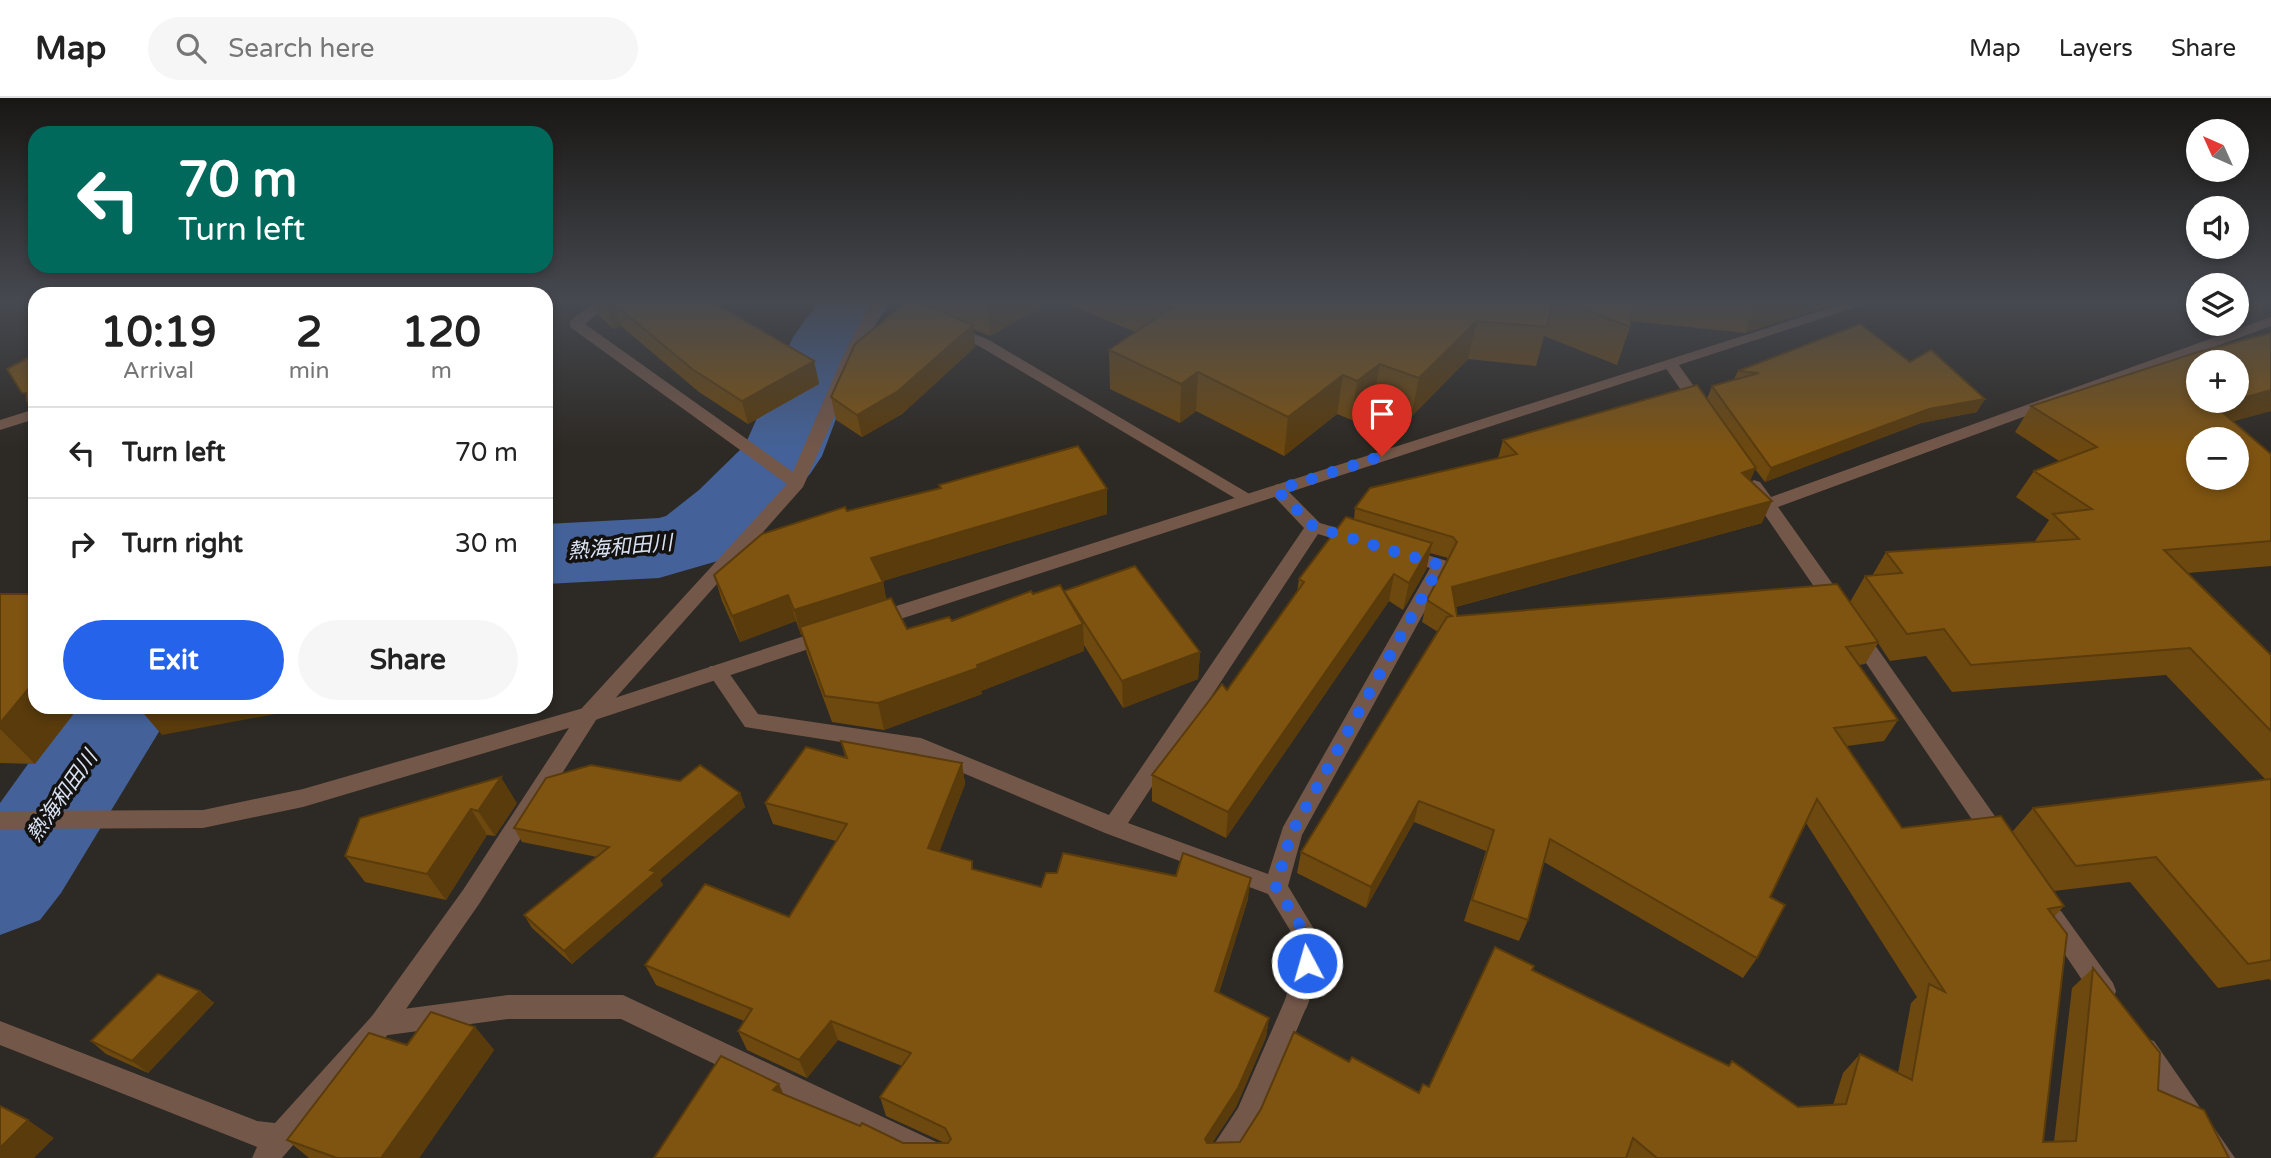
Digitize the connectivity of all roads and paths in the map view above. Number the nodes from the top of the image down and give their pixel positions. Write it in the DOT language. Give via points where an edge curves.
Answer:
graph roads {
  1 [pos="611,349"];
  2 [pos="854,349"];
  3 [pos="993,349"];
  4 [pos="1716,349"];
  5 [pos="2193,349"];
  6 [pos="1671,364"];
  7 [pos="28,416"];
  8 [pos="0,425"];
  9 [pos="1716,429"];
  10 [pos="1745,472"];
  11 [pos="797,483"];
  12 [pos="1277,490"];
  13 [pos="1249,499"];
  14 [pos="1767,505"];
  15 [pos="1314,527"];
  16 [pos="716,671"];
  17 [pos="589,714"];
  18 [pos="0,820"];
  19 [pos="1113,827"];
  20 [pos="2010,856"];
  21 [pos="1276,887"];
  22 [pos="2040,900"];
  23 [pos="2063,934"];
  24 [pos="2059,973"];
  25 [pos="2118,1012"];
  26 [pos="381,1024"];
  27 [pos="0,1033"];
  28 [pos="2134,1034"];
  29 [pos="273,1148"];
  30 [pos="939,1158"];
  31 [pos="1219,1158"];
  32 [pos="2221,1158"];
  1 -- 11 [label="street"];
  2 -- 11 [label="street"];
  3 -- 13 [label="street"];
  4 -- 6 [label="street"];
  5 -- 14 [label="street"];
  6 -- 9 [label="street"];
  6 -- 12 [label="street"];
  7 -- 8 [label="street"];
  10 -- 14 [label="street"];
  11 -- 17 [label="street"];
  12 -- 13 [label="street"];
  12 -- 15 [label="street"];
  13 -- 16 [label="street"];
  14 -- 20 [label="street"];
  15 -- 19 [label="street"];
  15 -- 21 [label="street" via="1440,565 1291,834"];
  16 -- 17 [label="street"];
  16 -- 19 [label="street" via="752,721 921,746"];
  17 -- 18 [label="street" via="303,798 203,820"];
  17 -- 26 [label="street" via="471,897"];
  19 -- 21 [label="street"];
  21 -- 31 [label="street" via="1311,943 1297,1001 1247,1117"];
  22 -- 23 [label="street"];
  23 -- 24 [label="street"];
  23 -- 25 [label="street"];
  26 -- 29 [label="street"];
  26 -- 30 [label="street" via="508,1007 623,1007"];
  27 -- 29 [label="street" via="257,1134"];
  28 -- 32 [label="street"];
}
